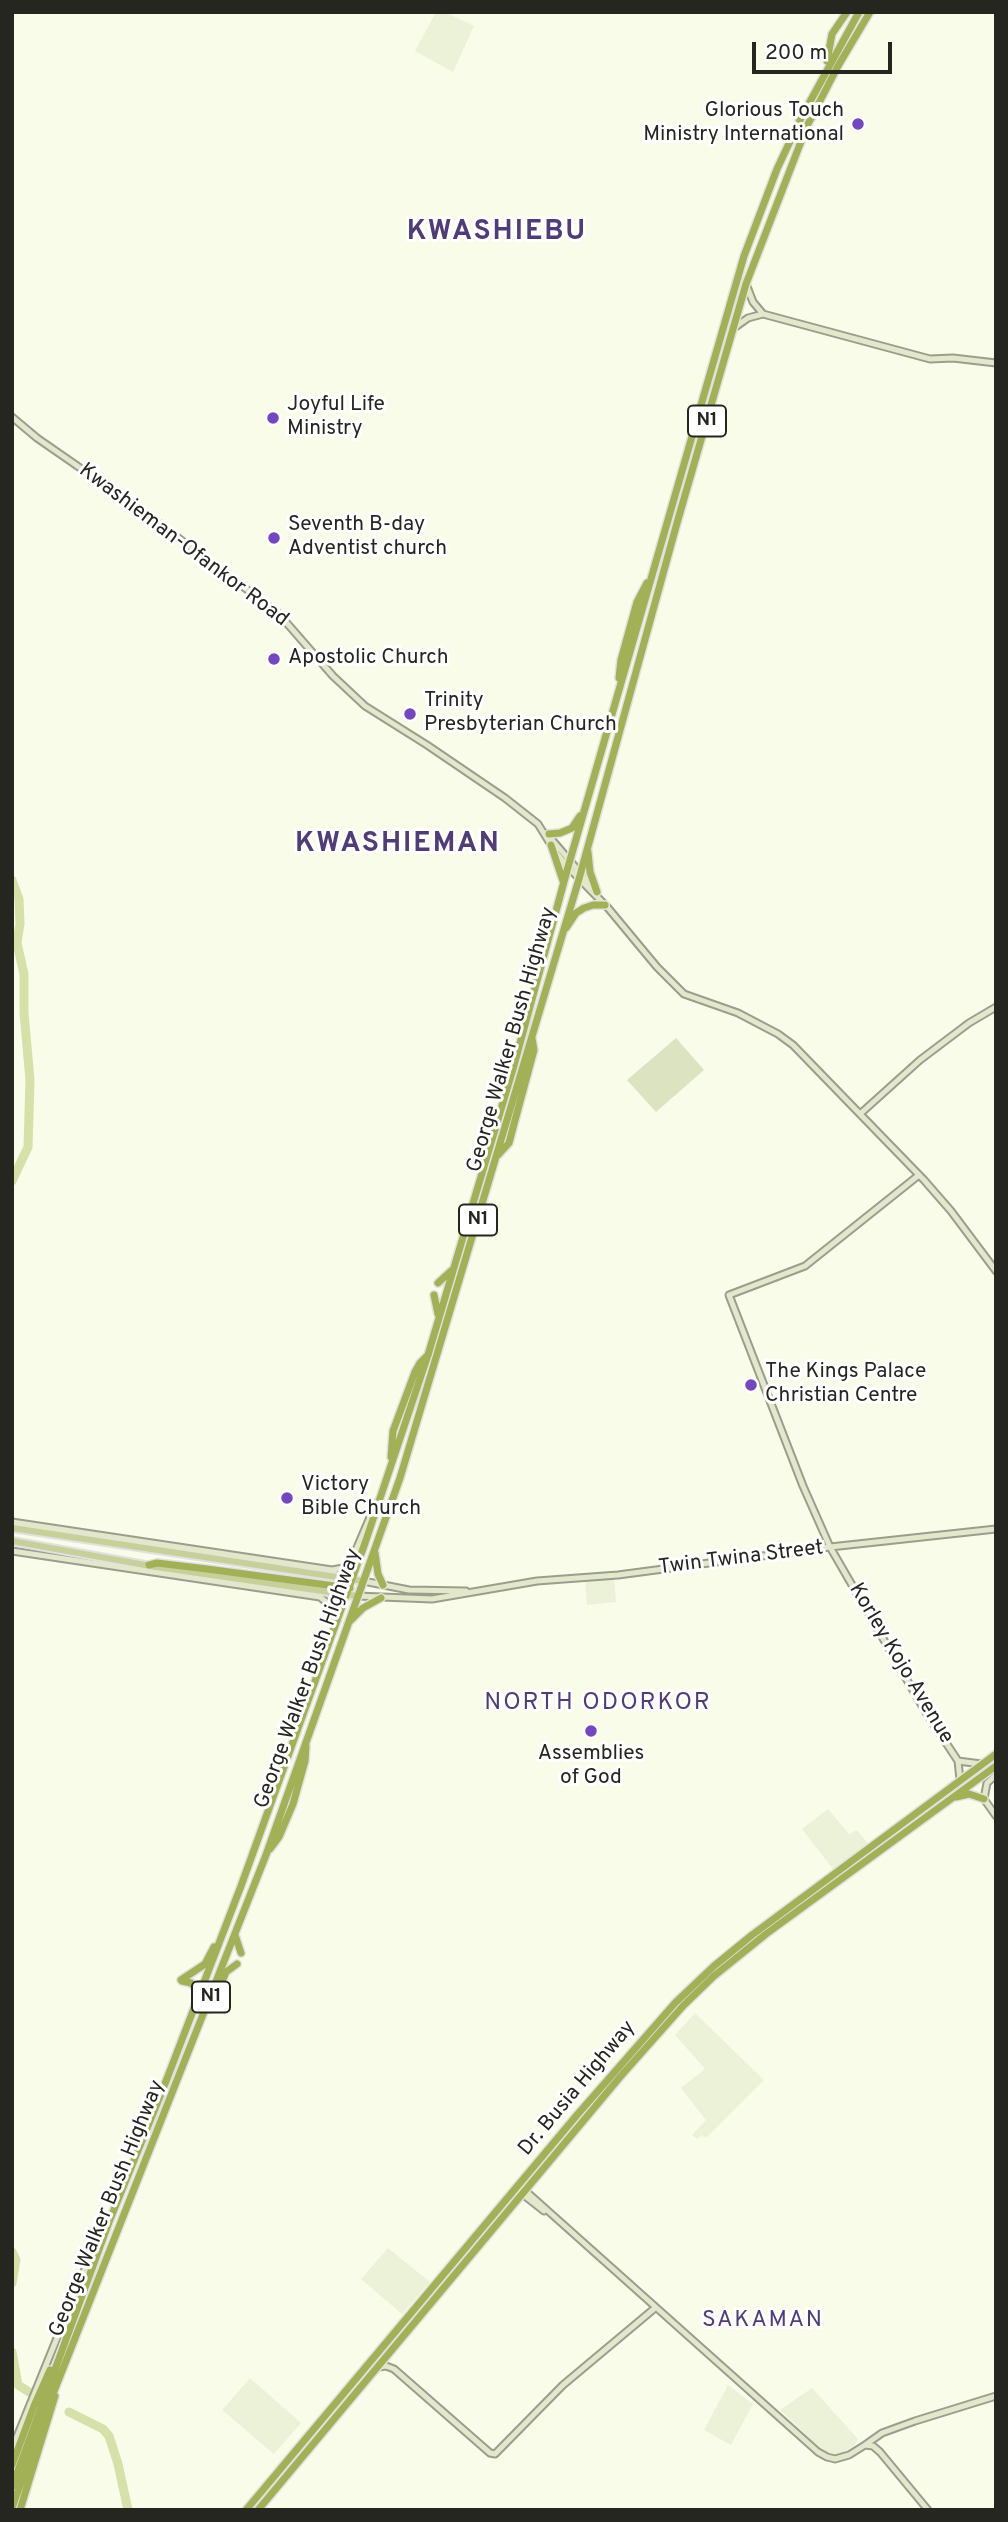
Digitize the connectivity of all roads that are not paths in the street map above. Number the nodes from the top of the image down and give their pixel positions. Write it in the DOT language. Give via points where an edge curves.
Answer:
graph roads {
  1 [pos="847,12"];
  2 [pos="859,12"];
  3 [pos="870,12"];
  4 [pos="826,69"];
  5 [pos="746,284"];
  6 [pos="763,314"];
  7 [pos="734,328"];
  8 [pos="996,363"];
  9 [pos="12,417"];
  10 [pos="586,806"];
  11 [pos="548,834"];
  12 [pos="551,845"];
  13 [pos="587,845"];
  14 [pos="569,864"];
  15 [pos="580,876"];
  16 [pos="564,884"];
  17 [pos="597,892"];
  18 [pos="607,906"];
  19 [pos="561,938"];
  20 [pos="996,1007"];
  21 [pos="860,1114"];
  22 [pos="919,1175"];
  23 [pos="454,1268"];
  24 [pos="996,1271"];
  25 [pos="438,1283"];
  26 [pos="434,1295"];
  27 [pos="439,1317"];
  28 [pos="382,1495"];
  29 [pos="12,1522"];
  30 [pos="12,1528"];
  31 [pos="996,1529"];
  32 [pos="34,1532"];
  33 [pos="12,1541"];
  34 [pos="35,1545"];
  35 [pos="830,1547"];
  36 [pos="374,1549"];
  37 [pos="12,1551"];
  38 [pos="128,1565"];
  39 [pos="149,1565"];
  40 [pos="341,1577"];
  41 [pos="352,1579"];
  42 [pos="363,1581"];
  43 [pos="383,1585"];
  44 [pos="339,1588"];
  45 [pos="486,1590"];
  46 [pos="347,1592"];
  47 [pos="357,1596"];
  48 [pos="381,1598"];
  49 [pos="347,1624"];
  50 [pos="336,1625"];
  51 [pos="996,1754"];
  52 [pos="958,1761"];
  53 [pos="981,1764"];
  54 [pos="996,1766"];
  55 [pos="996,1775"];
  56 [pos="960,1780"];
  57 [pos="949,1799"];
  58 [pos="984,1799"];
  59 [pos="996,1816"];
  60 [pos="241,1886"];
  61 [pos="235,1936"];
  62 [pos="241,1953"];
  63 [pos="237,1964"];
  64 [pos="200,1992"];
  65 [pos="204,2015"];
  66 [pos="520,2190"];
  67 [pos="109,2222"];
  68 [pos="655,2308"];
  69 [pos="73,2322"];
  70 [pos="378,2367"];
  71 [pos="57,2385"];
  72 [pos="996,2396"];
  73 [pos="873,2439"];
  74 [pos="865,2445"];
  75 [pos="876,2448"];
  76 [pos="12,2449"];
  77 [pos="12,2465"];
  78 [pos="12,2487"];
  79 [pos="12,2508"];
  80 [pos="20,2510"];
  81 [pos="246,2510"];
  82 [pos="258,2510"];
  83 [pos="929,2510"];
  1 -- 4 [label="highway" via="832,34"];
  2 -- 4 [label="highway, N1"];
  3 -- 5 [label="highway, George Walker Bush Highway / N1" via="807,126"];
  4 -- 10 [label="highway, George Walker Bush Highway / N1" via="777,169 744,256 654,570 637,602"];
  5 -- 6 [label="street"];
  5 -- 7 [label="highway, George Walker Bush Highway / N1"];
  6 -- 7 [label="street"];
  6 -- 8 [label="street" via="930,359"];
  7 -- 13 [label="highway, George Walker Bush Highway / N1"];
  9 -- 11 [label="street, Kwashieman-Ofankor Road" via="278,613 365,706 505,798"];
  10 -- 11 [label="highway" via="572,828"];
  10 -- 14 [label="highway, George Walker Bush Highway / N1"];
  11 -- 12 [label="street, Kwashieman-Ofankor Road"];
  11 -- 14 [label="street, Kwashieman-Ofankor Road"];
  12 -- 14 [label="street, Kwashieman-Ofankor Road"];
  12 -- 16 [label="highway"];
  13 -- 15 [label="highway, George Walker Bush Highway / N1"];
  13 -- 17 [label="highway"];
  14 -- 15 [label="street, Kwashieman-Ofankor Road"];
  14 -- 16 [label="highway, George Walker Bush Highway / N1"];
  15 -- 17 [label="street, Kwashieman-Ofankor Road"];
  15 -- 18 [label="street, Kwashieman-Ofankor Road"];
  15 -- 19 [label="highway, George Walker Bush Highway / N1"];
  16 -- 23 [label="highway, George Walker Bush Highway / N1"];
  17 -- 18 [label="street, Kwashieman-Ofankor Road"];
  18 -- 19 [label="highway" via="593,905 576,913"];
  18 -- 21 [label="street, Kwashieman-Ofankor Road" via="684,994 738,1013 778,1034 806,1056"];
  19 -- 36 [label="highway, George Walker Bush Highway / N1" via="400,1478"];
  20 -- 21 [label="street" via="920,1060"];
  21 -- 22 [label="street, Kwashieman-Ofankor Road"];
  22 -- 24 [label="street, Kwashieman-Ofankor Road"];
  22 -- 35 [label="street, Korley Kojo Avenue" via="805,1265 729,1295"];
  23 -- 25 [label="highway"];
  23 -- 27 [label="highway, George Walker Bush Highway / N1"];
  26 -- 27 [label="highway"];
  27 -- 28 [label="highway, George Walker Bush Highway / N1" via="428,1354 419,1363 393,1432"];
  28 -- 29 [label="street, George Walker Bush Highway" via="350,1564 329,1570"];
  28 -- 41 [label="highway, George Walker Bush Highway / N1"];
  30 -- 32 [label="main road"];
  31 -- 35 [label="street, Twin Twina Street"];
  32 -- 34 [label="main road"];
  32 -- 40 [label="main road"];
  33 -- 34 [label="main road"];
  34 -- 38 [label="main road"];
  35 -- 45 [label="street, Twin Twina Street"];
  35 -- 52 [label="street, Korley Kojo Avenue"];
  36 -- 42 [label="highway, George Walker Bush Highway / N1"];
  36 -- 43 [label="highway"];
  37 -- 38 [label="street"];
  38 -- 39 [label="main road"];
  38 -- 50 [label="street, George Walker Bush Highway" via="312,1596 326,1601"];
  39 -- 44 [label="highway"];
  39 -- 46 [label="main road"];
  40 -- 41 [label="main road"];
  40 -- 44 [label="highway" via="344,1583"];
  41 -- 42 [label="main road"];
  41 -- 46 [label="highway, George Walker Bush Highway / N1"];
  42 -- 43 [label="street, Twin Twina Street"];
  42 -- 46 [label="highway"];
  42 -- 47 [label="highway, George Walker Bush Highway / N1"];
  43 -- 45 [label="street, Twin Twina Street" via="441,1592"];
  44 -- 46 [label="highway"];
  45 -- 48 [label="street, Twin Twina Street" via="432,1599"];
  46 -- 47 [label="main road"];
  46 -- 50 [label="highway, George Walker Bush Highway / N1"];
  47 -- 48 [label="street, Twin Twina Street"];
  47 -- 49 [label="highway, George Walker Bush Highway / N1"];
  48 -- 49 [label="highway"];
  49 -- 61 [label="highway, George Walker Bush Highway / N1"];
  50 -- 60 [label="highway, George Walker Bush Highway / N1"];
  51 -- 53 [label="highway, Dr. Busia Highway"];
  52 -- 53 [label="street, Korley Kojo Avenue"];
  52 -- 56 [label="street, Korley Kojo Avenue"];
  53 -- 56 [label="highway, Dr. Busia Highway"];
  54 -- 57 [label="highway, Dr. Busia Highway"];
  55 -- 58 [label="street" via="987,1783"];
  56 -- 66 [label="highway, Dr. Busia Highway" via="707,1972 650,2031"];
  57 -- 58 [label="highway" via="969,1794"];
  57 -- 66 [label="highway, Dr. Busia Highway" via="714,1976 649,2042"];
  58 -- 59 [label="street"];
  60 -- 64 [label="highway, George Walker Bush Highway / N1"];
  60 -- 64 [label="highway" via="205,1964 181,1980"];
  61 -- 62 [label="highway"];
  61 -- 65 [label="highway, George Walker Bush Highway / N1"];
  63 -- 65 [label="highway" via="226,1972 214,2004"];
  64 -- 67 [label="highway, George Walker Bush Highway / N1"];
  65 -- 71 [label="highway, George Walker Bush Highway / N1"];
  66 -- 68 [label="street"];
  66 -- 70 [label="highway, Dr. Busia Highway"];
  66 -- 81 [label="highway, Dr. Busia Highway"];
  67 -- 69 [label="highway, George Walker Bush Highway / N1"];
  67 -- 76 [label="street, George Walker Bush Highway" via="86,2264"];
  68 -- 70 [label="street" via="563,2385 495,2454 394,2369"];
  68 -- 74 [label="street" via="827,2458 842,2458"];
  69 -- 77 [label="highway, N1"];
  69 -- 78 [label="highway, George Walker Bush Highway / N1"];
  70 -- 82 [label="highway, Dr. Busia Highway"];
  71 -- 79 [label="highway, George Walker Bush Highway / N1"];
  71 -- 80 [label="highway"];
  72 -- 73 [label="street"];
  73 -- 74 [label="street"];
  73 -- 75 [label="street"];
  74 -- 75 [label="street"];
  75 -- 83 [label="street"];
}
